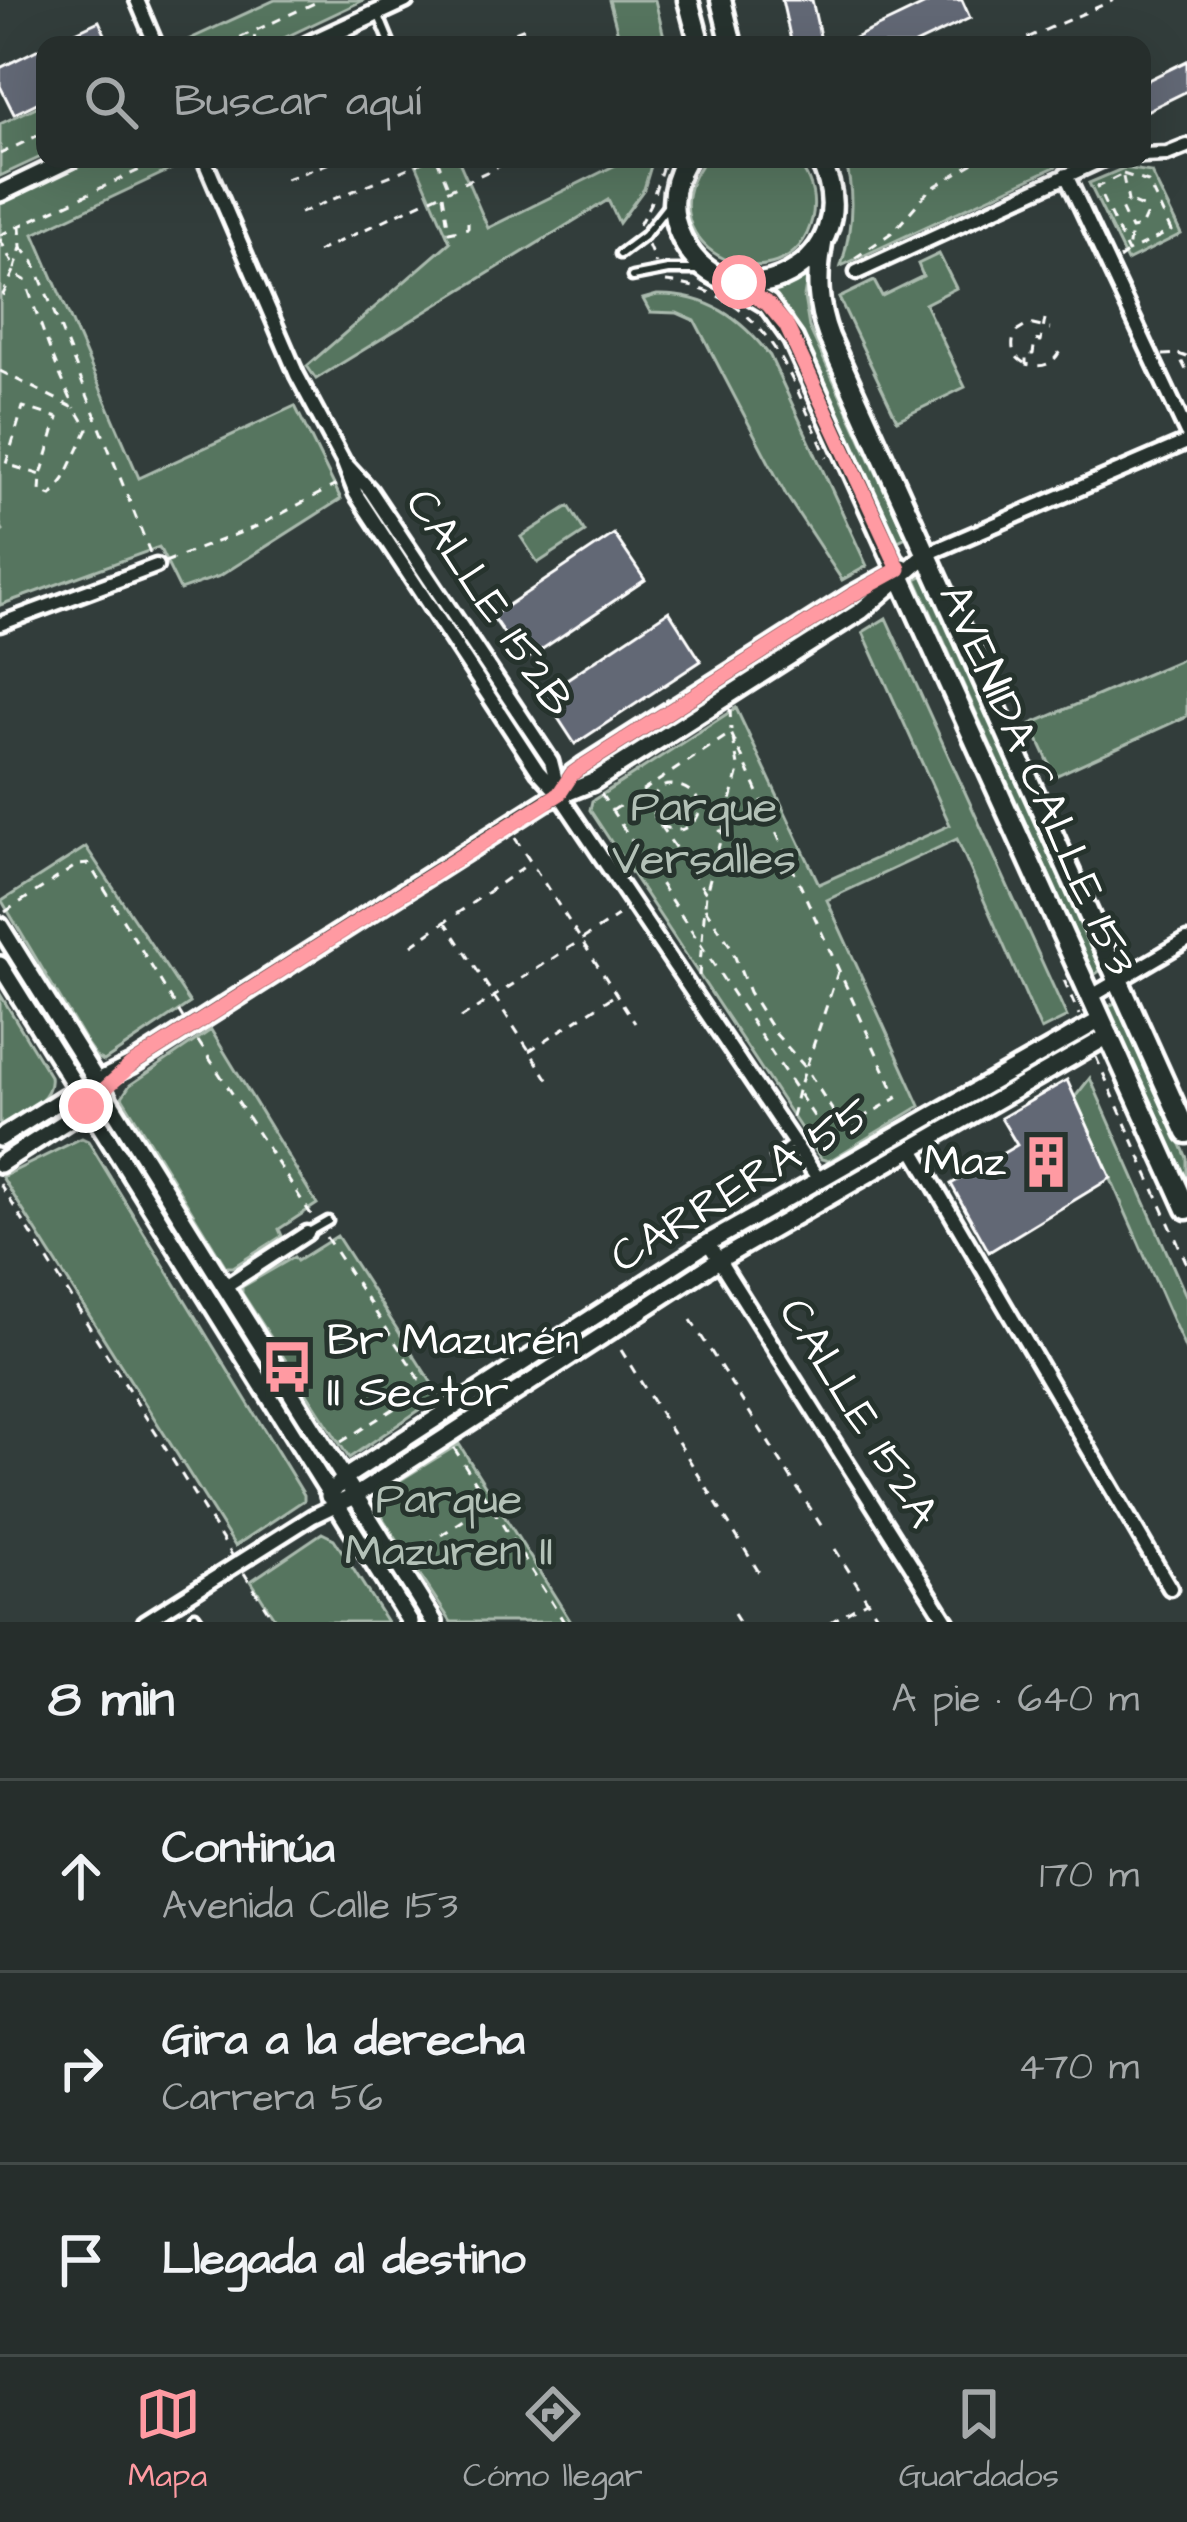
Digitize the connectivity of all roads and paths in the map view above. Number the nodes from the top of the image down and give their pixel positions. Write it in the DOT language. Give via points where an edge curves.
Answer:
graph roads {
  1 [pos="137,0"];
  2 [pos="322,0"];
  3 [pos="405,0"];
  4 [pos="688,0"];
  5 [pos="721,0"];
  6 [pos="1114,0"];
  7 [pos="378,13"];
  8 [pos="532,25"];
  9 [pos="255,31"];
  10 [pos="152,36"];
  11 [pos="244,36"];
  12 [pos="255,36"];
  13 [pos="328,36"];
  14 [pos="388,36"];
  15 [pos="504,36"];
  16 [pos="698,36"];
  17 [pos="730,36"];
  18 [pos="1032,36"];
  19 [pos="36,136"];
  20 [pos="1187,146"];
  21 [pos="0,154"];
  22 [pos="1151,155"];
  23 [pos="52,168"];
  24 [pos="144,168"];
  25 [pos="208,168"];
  26 [pos="316,168"];
  27 [pos="412,168"];
  28 [pos="438,168"];
  29 [pos="495,168"];
  30 [pos="674,168"];
  31 [pos="678,168"];
  32 [pos="822,168"];
  33 [pos="965,168"];
  34 [pos="1082,168"];
  35 [pos="1123,174"];
  36 [pos="1066,175"];
  37 [pos="286,179"];
  38 [pos="449,190"];
  39 [pos="0,193"];
  40 [pos="443,194"];
  41 [pos="672,194"];
  42 [pos="1128,201"];
  43 [pos="300,213"];
  44 [pos="468,214"];
  45 [pos="638,224"];
  46 [pos="20,225"];
  47 [pos="1131,229"];
  48 [pos="0,237"];
  49 [pos="647,242"];
  50 [pos="822,244"];
  51 [pos="21,247"];
  52 [pos="317,252"];
  53 [pos="1128,252"];
  54 [pos="620,254"];
  55 [pos="655,261"];
  56 [pos="853,267"];
  57 [pos="15,268"];
  58 [pos="718,275"];
  59 [pos="632,277"];
  60 [pos="664,282"];
  61 [pos="2,294"];
  62 [pos="0,301"];
  63 [pos="1060,352"];
  64 [pos="1187,357"];
  65 [pos="1026,364"];
  66 [pos="0,371"];
  67 [pos="1187,373"];
  68 [pos="76,410"];
  69 [pos="88,429"];
  70 [pos="101,429"];
  71 [pos="1187,438"];
  72 [pos="343,461"];
  73 [pos="830,461"];
  74 [pos="3,463"];
  75 [pos="41,475"];
  76 [pos="349,478"];
  77 [pos="927,554"];
  78 [pos="155,566"];
  79 [pos="901,572"];
  80 [pos="0,624"];
  81 [pos="729,696"];
  82 [pos="731,733"];
  83 [pos="593,782"];
  84 [pos="559,794"];
  85 [pos="697,799"];
  86 [pos="612,811"];
  87 [pos="662,826"];
  88 [pos="722,832"];
  89 [pos="514,837"];
  90 [pos="530,862"];
  91 [pos="706,893"];
  92 [pos="704,907"];
  93 [pos="618,916"];
  94 [pos="2,920"];
  95 [pos="445,921"];
  96 [pos="581,938"];
  97 [pos="1187,940"];
  98 [pos="412,945"];
  99 [pos="702,946"];
  100 [pos="0,965"];
  101 [pos="839,970"];
  102 [pos="1118,981"];
  103 [pos="617,994"];
  104 [pos="492,996"];
  105 [pos="698,996"];
  106 [pos="1092,996"];
  107 [pos="461,1018"];
  108 [pos="635,1023"];
  109 [pos="1106,1027"];
  110 [pos="189,1028"];
  111 [pos="530,1051"];
  112 [pos="1046,1051"];
  113 [pos="1055,1066"];
  114 [pos="806,1067"];
  115 [pos="1101,1069"];
  116 [pos="549,1081"];
  117 [pos="98,1087"];
  118 [pos="797,1091"];
  119 [pos="82,1098"];
  120 [pos="844,1129"];
  121 [pos="1187,1133"];
  122 [pos="828,1137"];
  123 [pos="0,1138"];
  124 [pos="791,1138"];
  125 [pos="913,1148"];
  126 [pos="775,1157"];
  127 [pos="0,1164"];
  128 [pos="816,1175"];
  129 [pos="0,1184"];
  130 [pos="1187,1209"];
  131 [pos="328,1221"];
  132 [pos="313,1230"];
  133 [pos="709,1243"];
  134 [pos="719,1260"];
  135 [pos="1187,1264"];
  136 [pos="224,1287"];
  137 [pos="691,1320"];
  138 [pos="621,1350"];
  139 [pos="426,1388"];
  140 [pos="443,1414"];
  141 [pos="447,1437"];
  142 [pos="335,1446"];
  143 [pos="344,1478"];
  144 [pos="355,1496"];
  145 [pos="333,1500"];
  146 [pos="490,1504"];
  147 [pos="824,1530"];
  148 [pos="835,1549"];
  149 [pos="404,1559"];
  150 [pos="238,1565"];
  151 [pos="760,1574"];
  152 [pos="1170,1588"];
  153 [pos="867,1600"];
  154 [pos="734,1614"];
  155 [pos="145,1622"];
  156 [pos="275,1622"];
  157 [pos="410,1622"];
  158 [pos="434,1622"];
  159 [pos="563,1622"];
  160 [pos="739,1622"];
  161 [pos="831,1622"];
  162 [pos="880,1622"];
  163 [pos="947,1622"];
  1 -- 10 [label="street"];
  2 -- 9 [label="path"];
  3 -- 7 [label="street"];
  4 -- 16 [label="main road"];
  5 -- 17 [label="main road"];
  6 -- 18 [label="path"];
  7 -- 13 [label="street"];
  7 -- 14 [label="lane"];
  8 -- 15 [label="path"];
  9 -- 11 [label="path"];
  9 -- 12 [label="path"];
  19 -- 21 [label="path"];
  20 -- 22 [label="street"];
  23 -- 39 [label="street"];
  24 -- 46 [label="path"];
  25 -- 72 [label="street, CALLE 152B"];
  26 -- 37 [label="path"];
  27 -- 43 [label="path"];
  28 -- 38 [label="path"];
  29 -- 38 [label="path"];
  30 -- 45 [label="path"];
  31 -- 41 [label="main road"];
  32 -- 50 [label="main road, AVENIDA CALLE 153" via="832,195"];
  33 -- 56 [label="path" via="929,190"];
  34 -- 36 [label="street"];
  35 -- 42 [label="path"];
  35 -- 53 [label="path" via="1097,187"];
  35 -- 53 [label="path" via="1148,182 1171,231"];
  36 -- 56 [label="street"];
  36 -- 71 [label="street"];
  38 -- 40 [label="path"];
  40 -- 44 [label="path" via="448,232 467,230"];
  40 -- 52 [label="path"];
  41 -- 54 [label="lane" via="656,223"];
  41 -- 58 [label="main road, AVENIDA CALLE 153" via="685,246"];
  42 -- 47 [label="path" via="1121,208"];
  42 -- 47 [label="path" via="1146,216"];
  46 -- 48 [label="path"];
  46 -- 51 [label="path"];
  47 -- 53 [label="path"];
  48 -- 57 [label="path"];
  49 -- 55 [label="path"];
  50 -- 58 [label="main road" via="780,278 753,283"];
  50 -- 77 [label="main road, AVENIDA CALLE 153" via="820,314"];
  51 -- 57 [label="path"];
  51 -- 70 [label="path"];
  57 -- 61 [label="path"];
  57 -- 68 [label="path"];
  58 -- 59 [label="lane" via="668,270"];
  58 -- 79 [label="main road, AVENIDA CALLE 153" via="768,304 786,325"];
  60 -- 73 [label="path" via="711,291 763,329"];
  61 -- 62 [label="path"];
  63 -- 65 [label="path" via="1044,366"];
  64 -- 67 [label="path" via="1178,354"];
  65 -- 65 [label="path" via="1026,354 1034,354 1046,325 1029,324 1012,339"];
  66 -- 68 [label="path"];
  68 -- 69 [label="path"];
  69 -- 70 [label="path"];
  69 -- 75 [label="path" via="51,496 40,492"];
  70 -- 78 [label="path"];
  71 -- 77 [label="street"];
  72 -- 76 [label="street, CALLE 152B"];
  72 -- 84 [label="street, CALLE 152B" via="551,761"];
  74 -- 75 [label="path"];
  74 -- 75 [label="path" via="22,406 58,418"];
  76 -- 78 [label="path" via="260,525"];
  76 -- 84 [label="street, CALLE 152B"];
  77 -- 79 [label="street"];
  77 -- 102 [label="main road, AVENIDA CALLE 153"];
  78 -- 80 [label="street"];
  79 -- 81 [label="street" via="868,606"];
  79 -- 84 [label="street" via="583,766"];
  79 -- 106 [label="main road, AVENIDA CALLE 153"];
  81 -- 82 [label="path"];
  81 -- 83 [label="street"];
  82 -- 86 [label="path"];
  82 -- 88 [label="path" via="739,771"];
  82 -- 101 [label="path"];
  83 -- 84 [label="street"];
  83 -- 86 [label="path"];
  84 -- 105 [label="street, CALLE 152B"];
  84 -- 110 [label="street"];
  85 -- 87 [label="path" via="691,824"];
  85 -- 87 [label="path" via="681,785 660,790 652,808"];
  85 -- 88 [label="path"];
  86 -- 99 [label="path"];
  87 -- 91 [label="path"];
  88 -- 91 [label="path"];
  89 -- 90 [label="path"];
  90 -- 95 [label="path"];
  90 -- 96 [label="path"];
  91 -- 92 [label="path"];
  92 -- 99 [label="path"];
  92 -- 114 [label="path" via="749,992"];
  93 -- 96 [label="path"];
  94 -- 110 [label="path" via="89,864"];
  94 -- 117 [label="street"];
  95 -- 98 [label="path"];
  95 -- 104 [label="path"];
  96 -- 103 [label="path"];
  96 -- 104 [label="path"];
  97 -- 102 [label="street"];
  99 -- 105 [label="path"];
  99 -- 118 [label="path"];
  100 -- 119 [label="street"];
  101 -- 114 [label="path"];
  101 -- 120 [label="path" via="897,1099"];
  102 -- 106 [label="street"];
  102 -- 121 [label="main road, AVENIDA CALLE 153"];
  103 -- 108 [label="path"];
  103 -- 111 [label="path"];
  104 -- 107 [label="path"];
  104 -- 111 [label="path"];
  105 -- 124 [label="street, CALLE 152B"];
  106 -- 109 [label="main road, AVENIDA CALLE 153"];
  109 -- 112 [label="street, CARRERA 55"];
  109 -- 113 [label="street, CARRERA 55"];
  109 -- 130 [label="main road, AVENIDA CALLE 153"];
  110 -- 117 [label="street"];
  110 -- 132 [label="path"];
  111 -- 116 [label="path"];
  112 -- 113 [label="street"];
  112 -- 128 [label="street, CARRERA 55"];
  113 -- 125 [label="street, CARRERA 55"];
  114 -- 118 [label="path"];
  114 -- 120 [label="path"];
  115 -- 135 [label="path"];
  117 -- 119 [label="street"];
  117 -- 136 [label="street"];
  118 -- 122 [label="path"];
  118 -- 124 [label="path"];
  119 -- 123 [label="street"];
  119 -- 127 [label="street" via="76,1115"];
  119 -- 145 [label="street"];
  120 -- 122 [label="path"];
  122 -- 128 [label="path"];
  124 -- 126 [label="lane"];
  124 -- 128 [label="street, CALLE 152B"];
  125 -- 134 [label="street, CARRERA 55"];
  125 -- 152 [label="street"];
  128 -- 133 [label="street, CARRERA 55"];
  129 -- 150 [label="path"];
  131 -- 132 [label="lane"];
  132 -- 136 [label="street"];
  132 -- 139 [label="path"];
  133 -- 134 [label="street, CALLE 152A"];
  133 -- 140 [label="street, CARRERA 55"];
  134 -- 141 [label="street, CARRERA 55"];
  134 -- 163 [label="street, CALLE 152A"];
  136 -- 143 [label="street"];
  137 -- 147 [label="path"];
  138 -- 151 [label="path"];
  139 -- 140 [label="path"];
  139 -- 142 [label="path"];
  140 -- 143 [label="street, CARRERA 55"];
  141 -- 144 [label="street, CARRERA 55"];
  141 -- 146 [label="path"];
  143 -- 144 [label="street"];
  143 -- 145 [label="street, CARRERA 55"];
  144 -- 145 [label="street, CARRERA 55"];
  144 -- 158 [label="street"];
  145 -- 150 [label="street, CARRERA 55"];
  145 -- 157 [label="street"];
  146 -- 149 [label="path"];
  146 -- 159 [label="path"];
  148 -- 153 [label="path"];
  150 -- 155 [label="street, CARRERA 55"];
  150 -- 156 [label="path"];
  153 -- 161 [label="path"];
  153 -- 162 [label="path"];
  154 -- 160 [label="path"];
}
